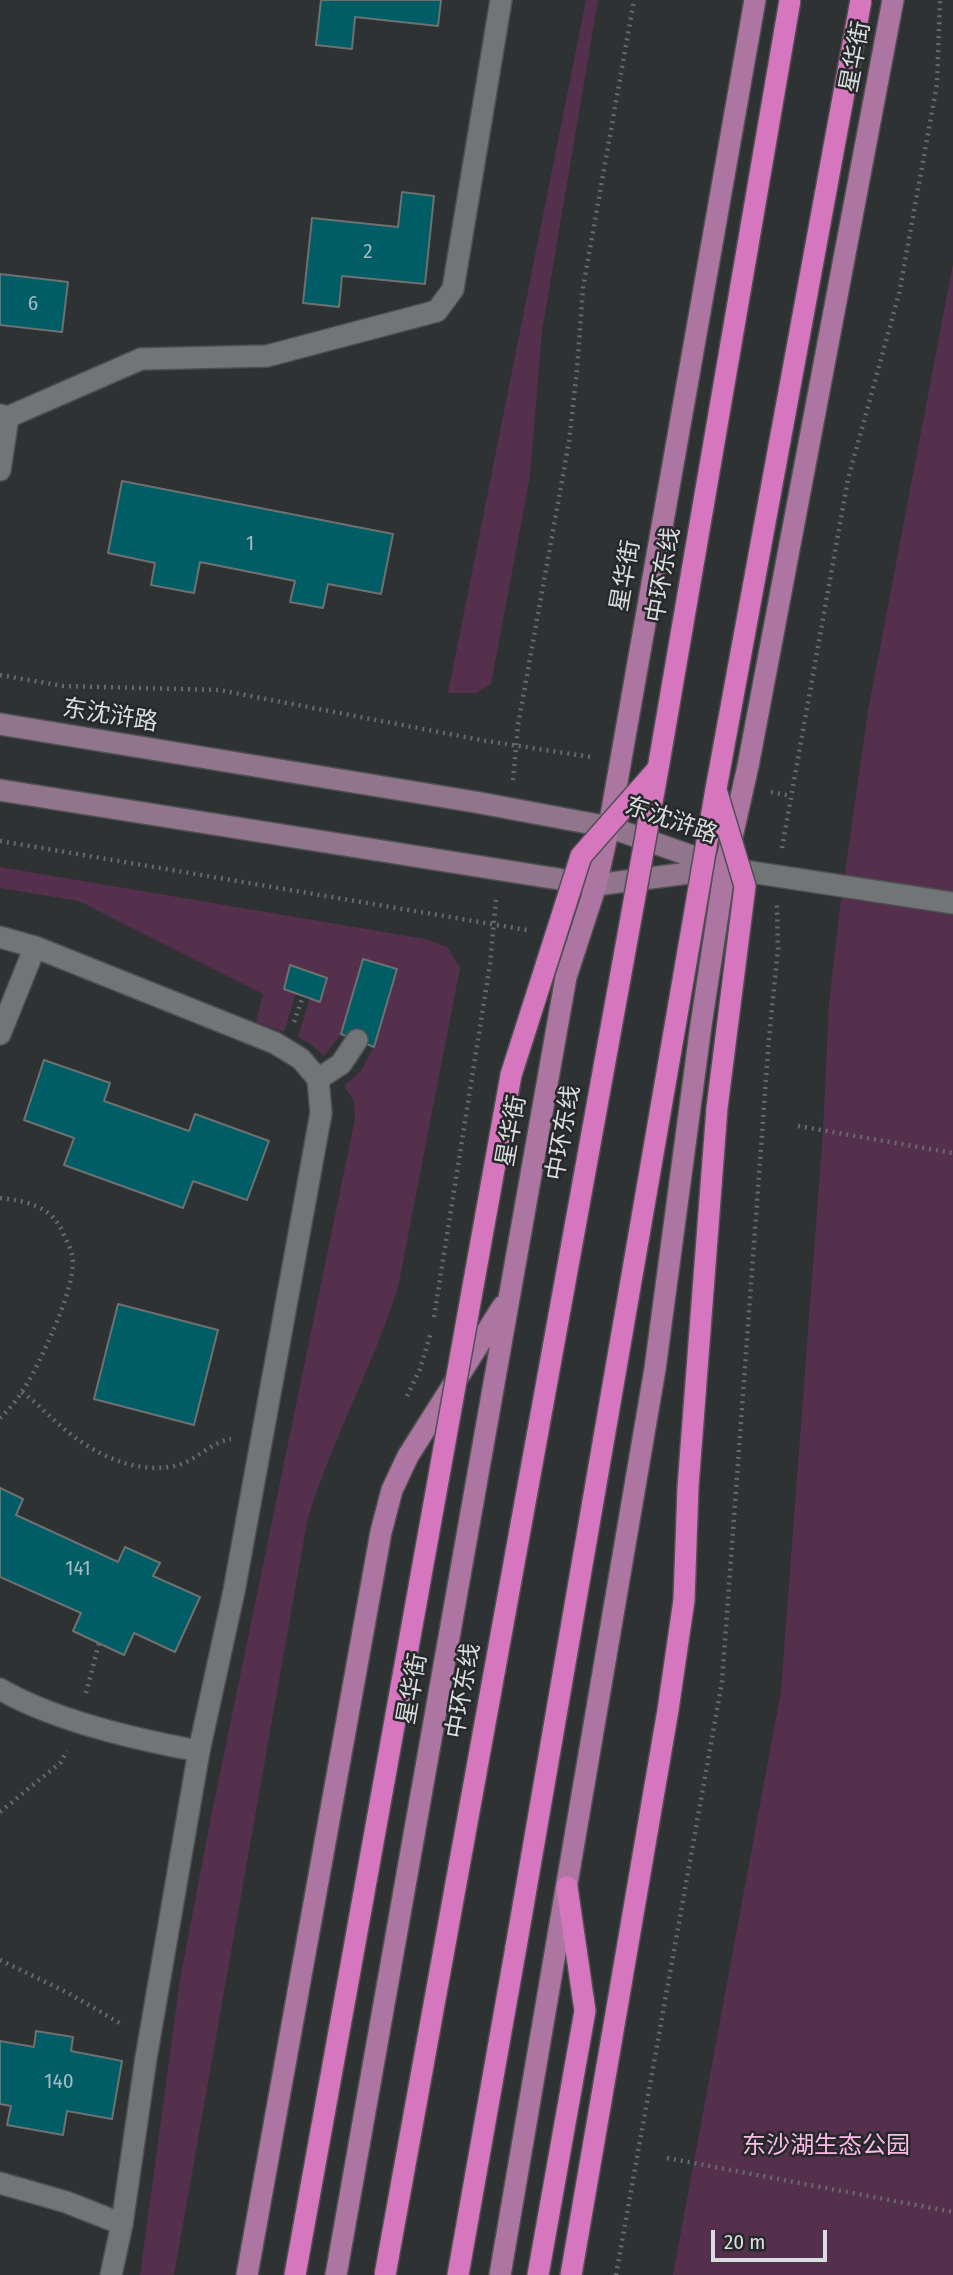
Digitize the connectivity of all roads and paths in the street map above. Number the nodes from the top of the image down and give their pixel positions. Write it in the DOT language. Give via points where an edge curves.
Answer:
graph roads {
  1 [pos="501,0"];
  2 [pos="634,0"];
  3 [pos="755,0"];
  4 [pos="790,0"];
  5 [pos="861,0"];
  6 [pos="893,0"];
  7 [pos="940,0"];
  8 [pos="4,416"];
  9 [pos="0,470"];
  10 [pos="0,675"];
  11 [pos="0,724"];
  12 [pos="516,746"];
  13 [pos="621,762"];
  14 [pos="657,769"];
  15 [pos="743,786"];
  16 [pos="716,789"];
  17 [pos="0,790"];
  18 [pos="791,796"];
  19 [pos="510,808"];
  20 [pos="609,827"];
  21 [pos="0,841"];
  22 [pos="725,868"];
  23 [pos="500,870"];
  24 [pos="776,878"];
  25 [pos="596,885"];
  26 [pos="953,903"];
  27 [pos="493,925"];
  28 [pos="529,930"];
  29 [pos="0,937"];
  30 [pos="35,947"];
  31 [pos="765,947"];
  32 [pos="778,949"];
  33 [pos="0,1034"];
  34 [pos="357,1040"];
  35 [pos="318,1079"];
  36 [pos="798,1126"];
  37 [pos="953,1153"];
  38 [pos="0,1198"];
  39 [pos="510,1296"];
  40 [pos="22,1392"];
  41 [pos="402,1407"];
  42 [pos="0,1418"];
  43 [pos="239,1437"];
  44 [pos="0,1689"];
  45 [pos="200,1751"];
  46 [pos="567,1887"];
  47 [pos="0,1960"];
  48 [pos="131,2030"];
  49 [pos="667,2158"];
  50 [pos="0,2183"];
  51 [pos="953,2212"];
  52 [pos="122,2224"];
  53 [pos="111,2275"];
  54 [pos="247,2275"];
  55 [pos="295,2275"];
  56 [pos="336,2275"];
  57 [pos="385,2275"];
  58 [pos="458,2275"];
  59 [pos="500,2275"];
  60 [pos="538,2275"];
  61 [pos="571,2275"];
  62 [pos="616,2275"];
  1 -- 8 [label="street" via="453,289 437,312 267,356 141,359"];
  2 -- 12 [label="path" via="583,288 569,442"];
  3 -- 13 [label="main road, 星华街"];
  4 -- 14 [label="highway, 中环东线, bridge"];
  5 -- 16 [label="highway, bridge"];
  6 -- 15 [label="main road, 星华街"];
  7 -- 18 [label="path" via="937,84 899,295 848,479"];
  8 -- 9 [label="street"];
  10 -- 12 [label="path" via="63,686 219,690"];
  11 -- 19 [label="main road, 东沈浒路"];
  12 -- 13 [label="path"];
  12 -- 19 [label="path"];
  13 -- 20 [label="main road, 星华街"];
  14 -- 55 [label="highway, bridge" via="581,856 511,1075"];
  14 -- 57 [label="highway, 中环东线, bridge"];
  15 -- 18 [label="path"];
  15 -- 22 [label="main road, 星华街"];
  16 -- 58 [label="highway, bridge"];
  16 -- 61 [label="highway, bridge" via="745,886 717,1108 688,1487 684,1600"];
  17 -- 23 [label="main road, 东沈浒路"];
  18 -- 24 [label="path"];
  19 -- 20 [label="main road, 东沈浒路"];
  20 -- 22 [label="main road, 东沈浒路"];
  20 -- 25 [label="main road, 星华街"];
  21 -- 27 [label="path"];
  22 -- 24 [label="street"];
  22 -- 25 [label="main road, 东沈浒路"];
  22 -- 46 [label="main road, 星华街" via="655,1369"];
  23 -- 25 [label="main road, 东沈浒路"];
  23 -- 27 [label="path"];
  24 -- 26 [label="street"];
  24 -- 32 [label="path"];
  25 -- 39 [label="main road, 星华街" via="566,977"];
  27 -- 28 [label="path"];
  27 -- 41 [label="path" via="431,1333"];
  29 -- 30 [label="street"];
  30 -- 33 [label="street"];
  30 -- 35 [label="street" via="275,1043 301,1059"];
  31 -- 32 [label="path"];
  32 -- 62 [label="path" via="722,1682"];
  34 -- 35 [label="street" via="341,1063"];
  35 -- 45 [label="street" via="321,1113 234,1591"];
  36 -- 37 [label="path"];
  38 -- 40 [label="path" via="44,1208 60,1224 73,1257 69,1289 57,1321"];
  39 -- 54 [label="main road" via="408,1456 393,1490"];
  39 -- 56 [label="main road, 星华街"];
  40 -- 42 [label="path"];
  40 -- 43 [label="path" via="83,1443 132,1466 158,1469 181,1464 221,1440"];
  44 -- 45 [label="street" via="79,1722"];
  45 -- 52 [label="street"];
  46 -- 59 [label="main road, 星华街"];
  46 -- 60 [label="highway" via="585,2011"];
  47 -- 48 [label="path"];
  49 -- 51 [label="path"];
  50 -- 52 [label="street"];
  52 -- 53 [label="street"];
}
